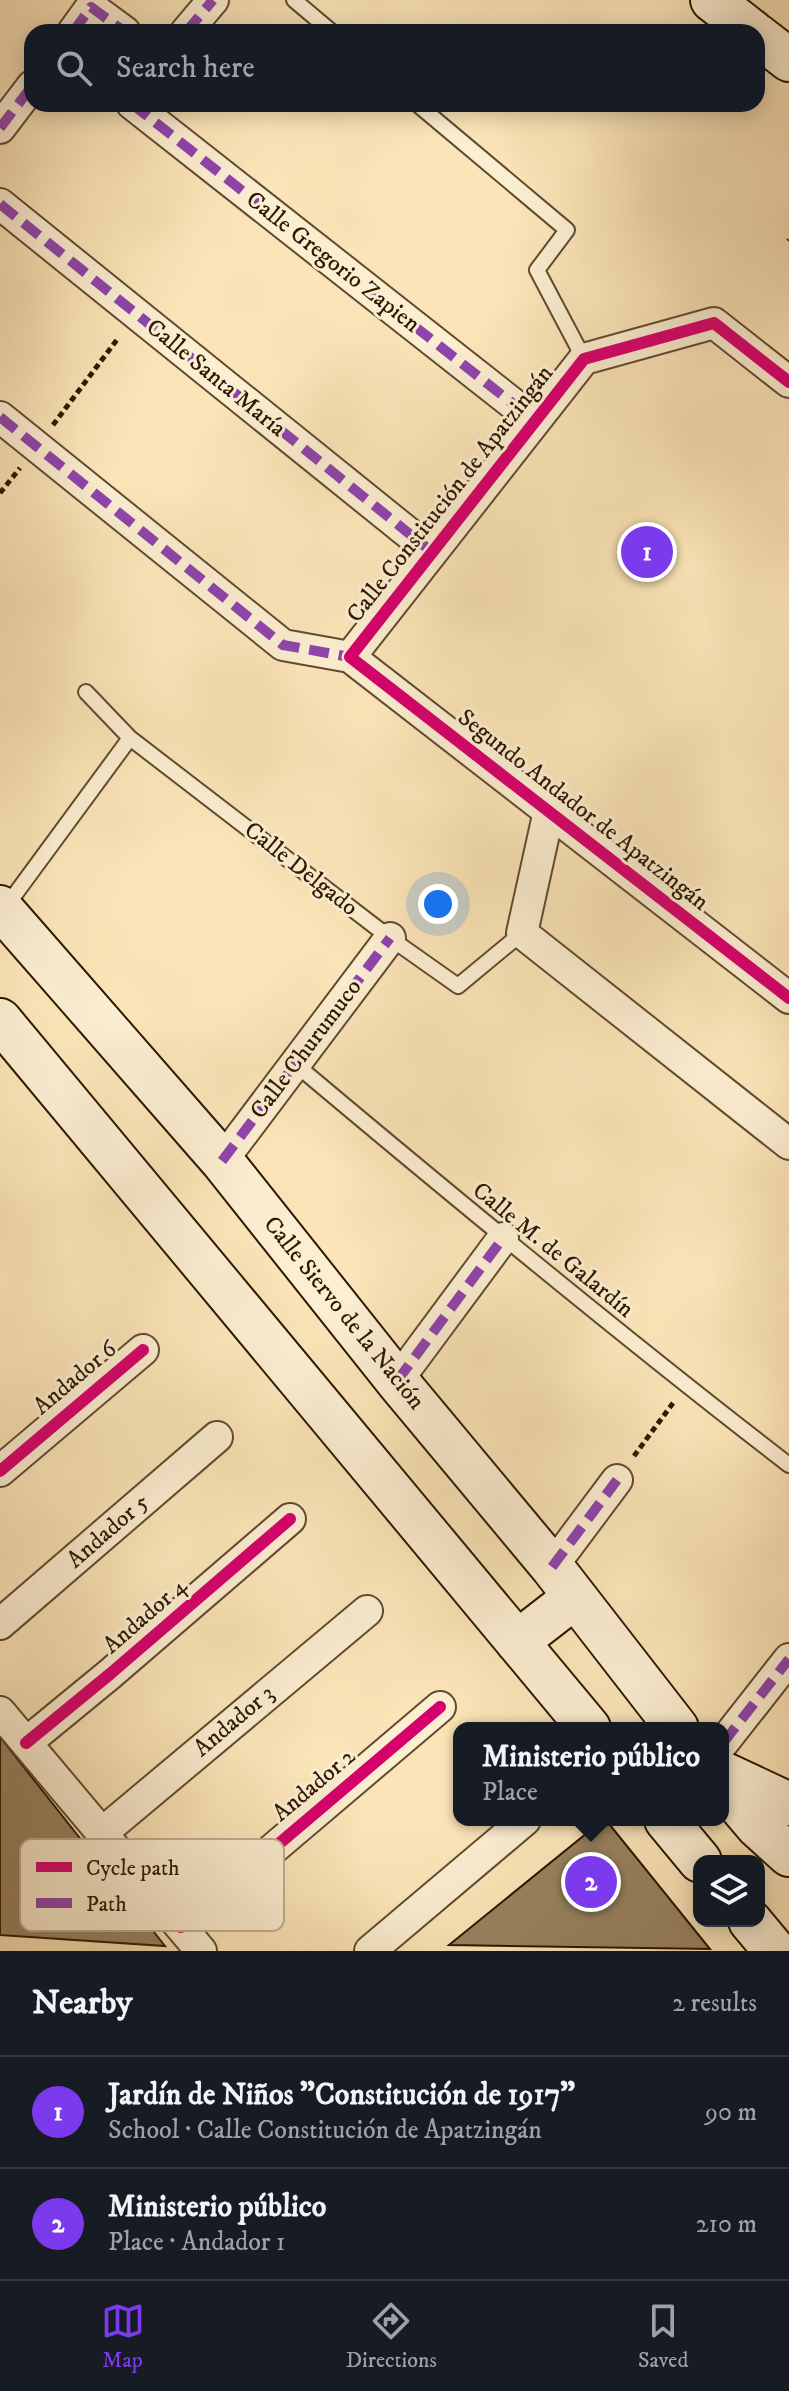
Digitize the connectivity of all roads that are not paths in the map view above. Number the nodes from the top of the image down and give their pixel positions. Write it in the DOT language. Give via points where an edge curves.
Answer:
graph roads {
  1 [pos="213,0"];
  2 [pos="294,0"];
  3 [pos="712,0"];
  4 [pos="79,24"];
  5 [pos="114,24"];
  6 [pos="193,24"];
  7 [pos="322,24"];
  8 [pos="743,24"];
  9 [pos="765,41"];
  10 [pos="789,60"];
  11 [pos="24,96"];
  12 [pos="142,112"];
  13 [pos="427,112"];
  14 [pos="0,128"];
  15 [pos="0,204"];
  16 [pos="584,359"];
  17 [pos="789,382"];
  18 [pos="0,417"];
  19 [pos="535,421"];
  20 [pos="432,552"];
  21 [pos="350,657"];
  22 [pos="86,692"];
  23 [pos="130,738"];
  24 [pos="549,811"];
  25 [pos="2,909"];
  26 [pos="522,933"];
  27 [pos="390,938"];
  28 [pos="789,998"];
  29 [pos="0,1020"];
  30 [pos="294,1063"];
  31 [pos="789,1144"];
  32 [pos="222,1161"];
  33 [pos="503,1238"];
  34 [pos="143,1350"];
  35 [pos="397,1381"];
  36 [pos="217,1437"];
  37 [pos="789,1465"];
  38 [pos="0,1471"];
  39 [pos="617,1480"];
  40 [pos="290,1519"];
  41 [pos="563,1582"];
  42 [pos="367,1611"];
  43 [pos="0,1624"];
  44 [pos="517,1642"];
  45 [pos="789,1659"];
  46 [pos="440,1707"];
  47 [pos="0,1712"];
  48 [pos="584,1722"];
  49 [pos="672,1722"];
  50 [pos="729,1735"];
  51 [pos="26,1743"];
  52 [pos="729,1776"];
  53 [pos="729,1793"];
  54 [pos="789,1804"];
  55 [pos="518,1826"];
  56 [pos="671,1826"];
  57 [pos="102,1833"];
  58 [pos="107,1839"];
  59 [pos="284,1840"];
  60 [pos="695,1855"];
  61 [pos="789,1855"];
  62 [pos="755,1927"];
  63 [pos="184,1931"];
  64 [pos="201,1951"];
  65 [pos="370,1951"];
  66 [pos="775,1951"];
  1 -- 6 [label="street"];
  2 -- 7 [label="lane"];
  3 -- 8 [label="main road"];
  4 -- 5 [label="street" via="91,7"];
  9 -- 10 [label="main road"];
  11 -- 14 [label="street"];
  12 -- 19 [label="street, Calle Gregorio Zapien"];
  13 -- 16 [label="lane" via="567,230 537,270"];
  15 -- 20 [label="street, Calle Santa María"];
  16 -- 17 [label="street" via="714,323"];
  16 -- 19 [label="street, Calle Constitución de Apatzingán"];
  18 -- 21 [label="street, Segundo Andador de Apatzingán" via="283,645"];
  19 -- 20 [label="street, Calle Constitución de Apatzingán"];
  20 -- 21 [label="street, Calle Constitución de Apatzingán"];
  21 -- 24 [label="street, Segundo Andador de Apatzingán"];
  22 -- 23 [label="lane, Calle Delgado"];
  23 -- 25 [label="lane"];
  23 -- 27 [label="lane, Calle Delgado"];
  24 -- 26 [label="street"];
  24 -- 28 [label="street, Segundo Andador de Apatzingán"];
  25 -- 32 [label="main road, Calle Siervo de la Nación"];
  26 -- 27 [label="lane, Calle Delgado" via="458,986"];
  26 -- 31 [label="street"];
  27 -- 30 [label="street, Calle Churumuco"];
  29 -- 44 [label="main road"];
  30 -- 32 [label="street, Calle Churumuco"];
  30 -- 33 [label="lane, Calle M. de Galardín"];
  32 -- 35 [label="main road, Calle Siervo de la Nación"];
  33 -- 35 [label="street"];
  33 -- 37 [label="lane, Calle M. de Galardín"];
  34 -- 38 [label="street, Andador 6"];
  35 -- 41 [label="main road, Calle Siervo de la Nación"];
  36 -- 43 [label="street, Andador 5"];
  39 -- 41 [label="street"];
  40 -- 51 [label="street, Andador 4"];
  41 -- 44 [label="main road"];
  41 -- 49 [label="main road, Calle Siervo de la Nación"];
  42 -- 57 [label="street, Andador 3"];
  44 -- 48 [label="main road"];
  45 -- 50 [label="street"];
  46 -- 59 [label="street, Andador 2"];
  47 -- 51 [label="street"];
  51 -- 57 [label="street"];
  52 -- 54 [label="main road"];
  53 -- 61 [label="main road"];
  55 -- 65 [label="street"];
  56 -- 60 [label="main road"];
  57 -- 58 [label="street"];
  62 -- 66 [label="main road"];
  63 -- 64 [label="street"];
}
